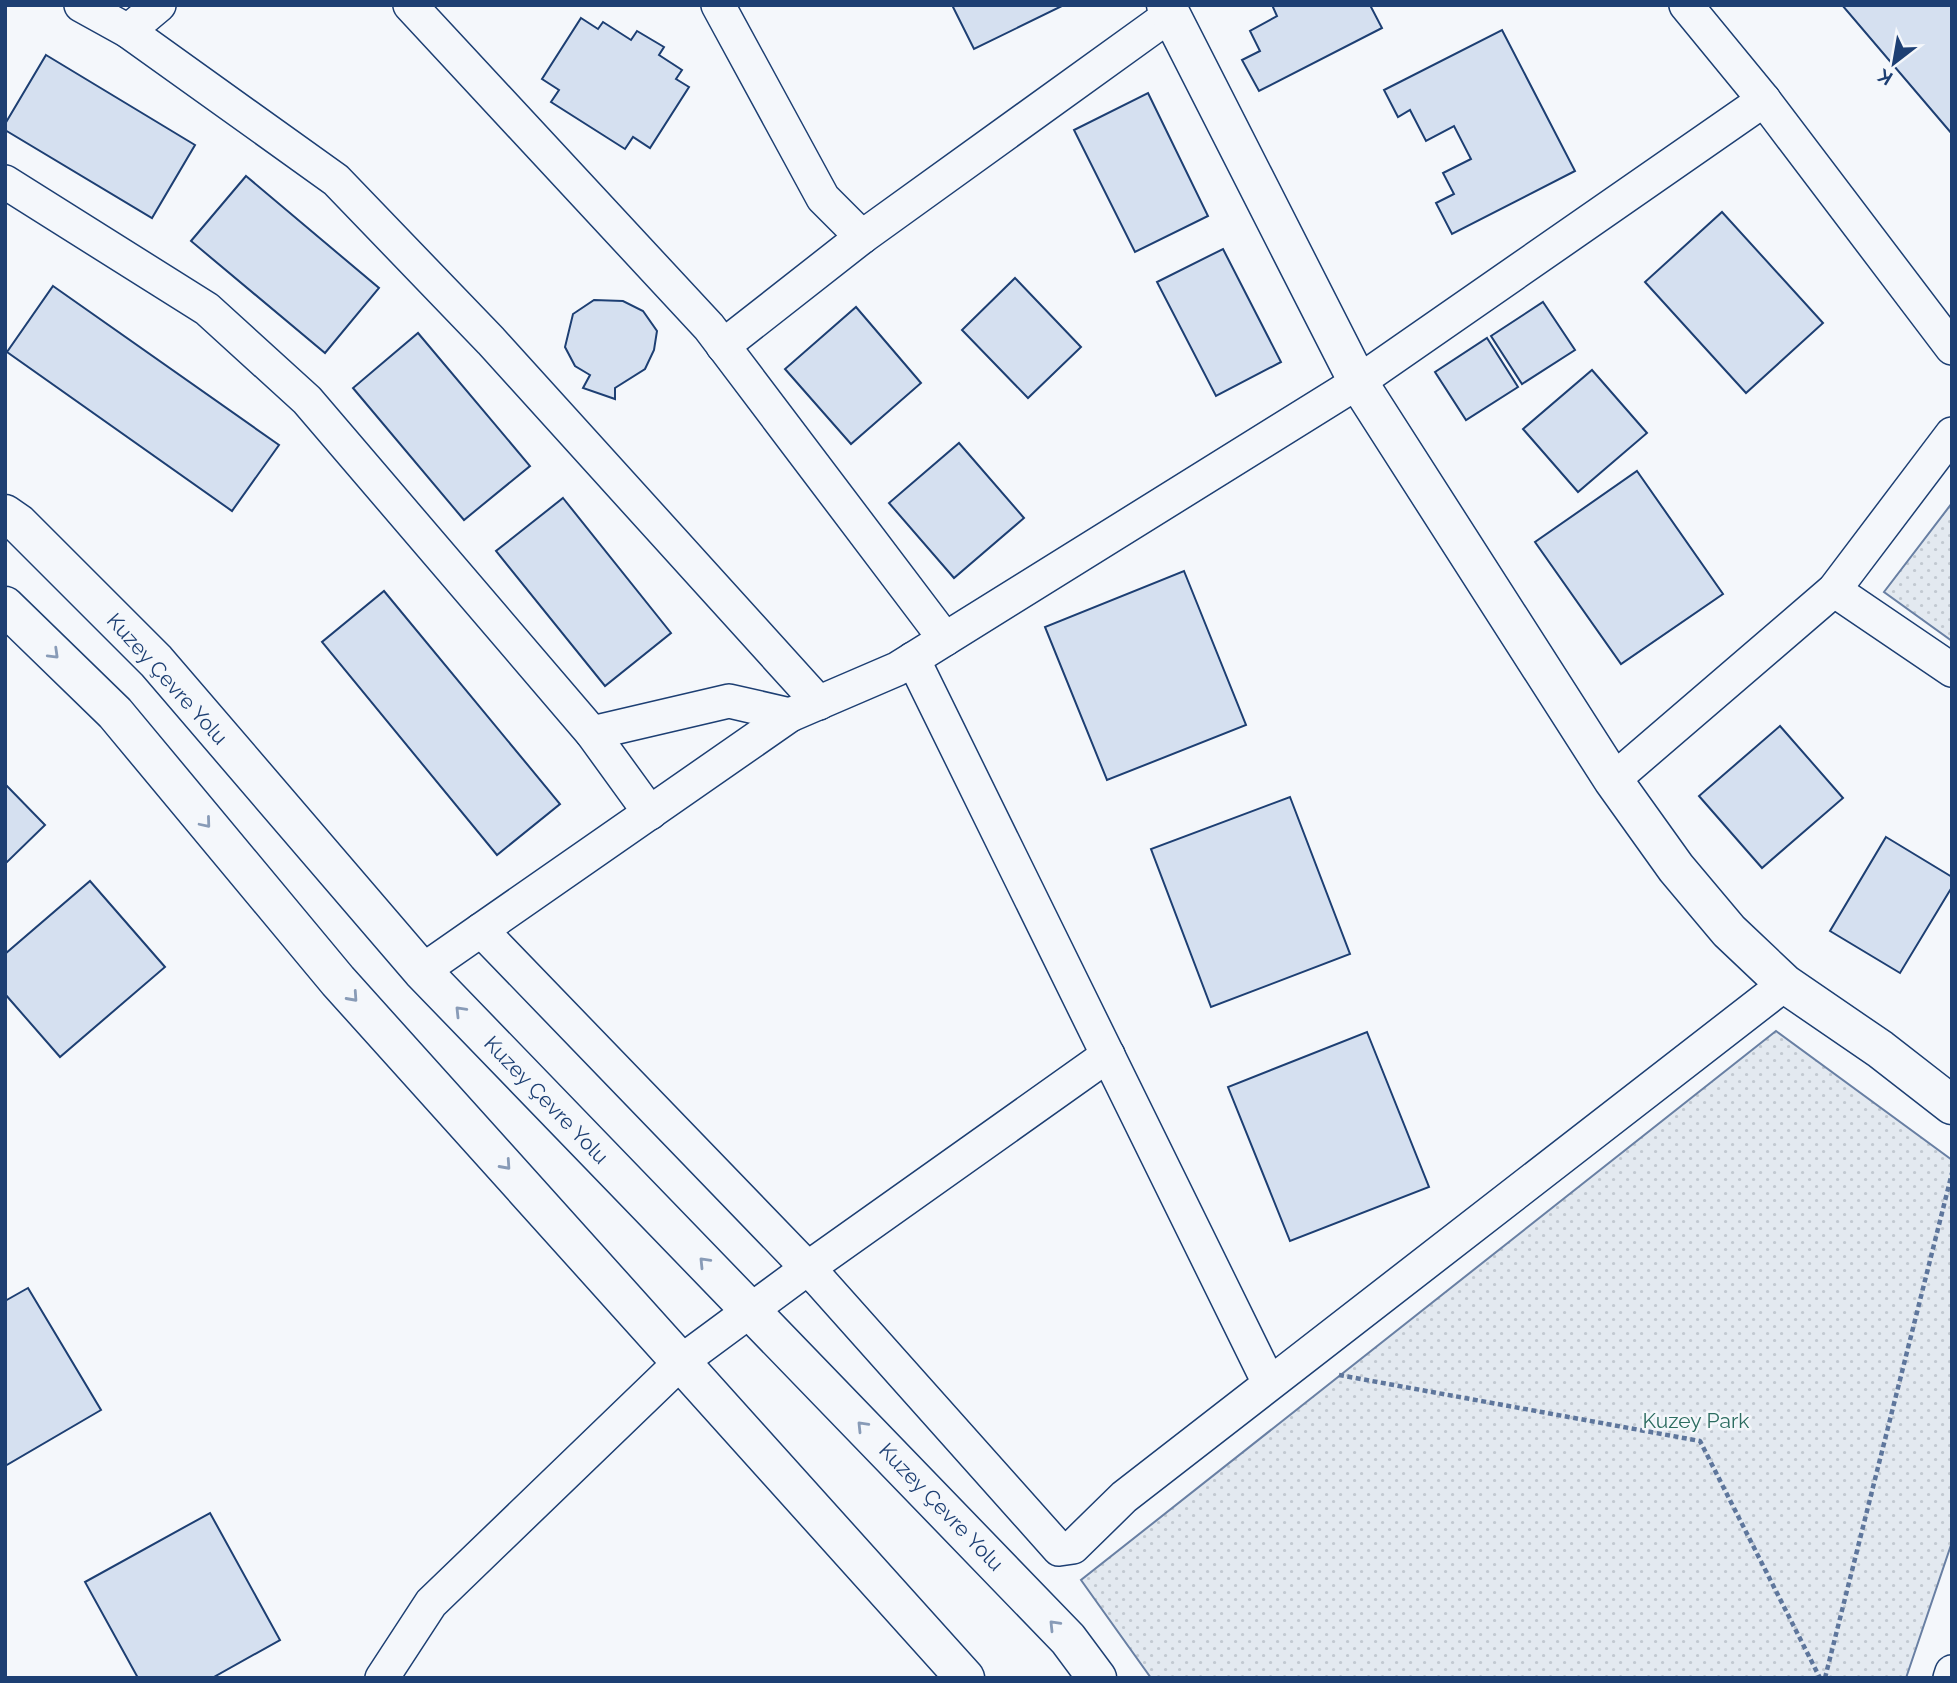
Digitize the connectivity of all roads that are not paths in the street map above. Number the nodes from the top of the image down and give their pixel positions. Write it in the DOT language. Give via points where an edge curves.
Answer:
graph roads {
  1 [pos="81,5"];
  2 [pos="159,5"];
  3 [pos="410,5"];
  4 [pos="718,5"];
  5 [pos="1686,5"];
  6 [pos="1168,10"];
  7 [pos="128,31"];
  8 [pos="1764,100"];
  9 [pos="5,182"];
  10 [pos="862,237"];
  11 [pos="723,346"];
  12 [pos="1952,348"];
  13 [pos="1358,382"];
  14 [pos="1952,433"];
  15 [pos="5,514"];
  16 [pos="1834,590"];
  17 [pos="5,606"];
  18 [pos="945,639"];
  19 [pos="913,659"];
  20 [pos="1952,670"];
  21 [pos="804,709"];
  22 [pos="592,733"];
  23 [pos="1613,780"];
  24 [pos="650,813"];
  25 [pos="481,930"];
  26 [pos="422,971"];
  27 [pos="1785,984"];
  28 [pos="1108,1055"];
  29 [pos="1952,1105"];
  30 [pos="808,1268"];
  31 [pos="750,1310"];
  32 [pos="682,1361"];
  33 [pos="1280,1375"];
  34 [pos="1952,1672"];
  35 [pos="382,1678"];
  36 [pos="965,1678"];
  37 [pos="1097,1678"];
  38 [pos="1950,1678"];
  1 -- 7 [label="street"];
  2 -- 7 [label="street"];
  3 -- 11 [label="street"];
  4 -- 10 [label="street" via="823,198"];
  5 -- 8 [label="street"];
  6 -- 10 [label="street"];
  6 -- 13 [label="main road"];
  7 -- 21 [label="street" via="336,180 491,341"];
  8 -- 12 [label="street"];
  8 -- 13 [label="street"];
  9 -- 22 [label="street" via="207,309 307,400"];
  10 -- 11 [label="street"];
  11 -- 18 [label="street"];
  13 -- 18 [label="street"];
  13 -- 23 [label="main road"];
  14 -- 16 [label="street"];
  15 -- 26 [label="main road, Kuzey Çevre Yolu" via="156,661"];
  16 -- 20 [label="street"];
  16 -- 23 [label="street"];
  17 -- 32 [label="main road, one-way" via="115,713 338,981"];
  18 -- 19 [label="street"];
  19 -- 21 [label="street"];
  19 -- 28 [label="street"];
  21 -- 22 [label="street" via="729,701"];
  21 -- 24 [label="street"];
  22 -- 24 [label="street"];
  23 -- 27 [label="main road" via="1729,931"];
  24 -- 25 [label="street"];
  25 -- 26 [label="street"];
  25 -- 30 [label="street"];
  31 -- 26 [label="main road, Kuzey Çevre Yolu, one-way"];
  27 -- 29 [label="main road"];
  27 -- 33 [label="street"];
  28 -- 30 [label="street"];
  28 -- 33 [label="street"];
  30 -- 31 [label="street"];
  30 -- 33 [label="street" via="1059,1549 1073,1547 1124,1497"];
  31 -- 32 [label="street"];
  37 -- 31 [label="main road, Kuzey Çevre Yolu, one-way" via="1068,1639"];
  32 -- 35 [label="street" via="431,1603"];
  32 -- 36 [label="main road"];
  34 -- 38 [label="street"];
}
